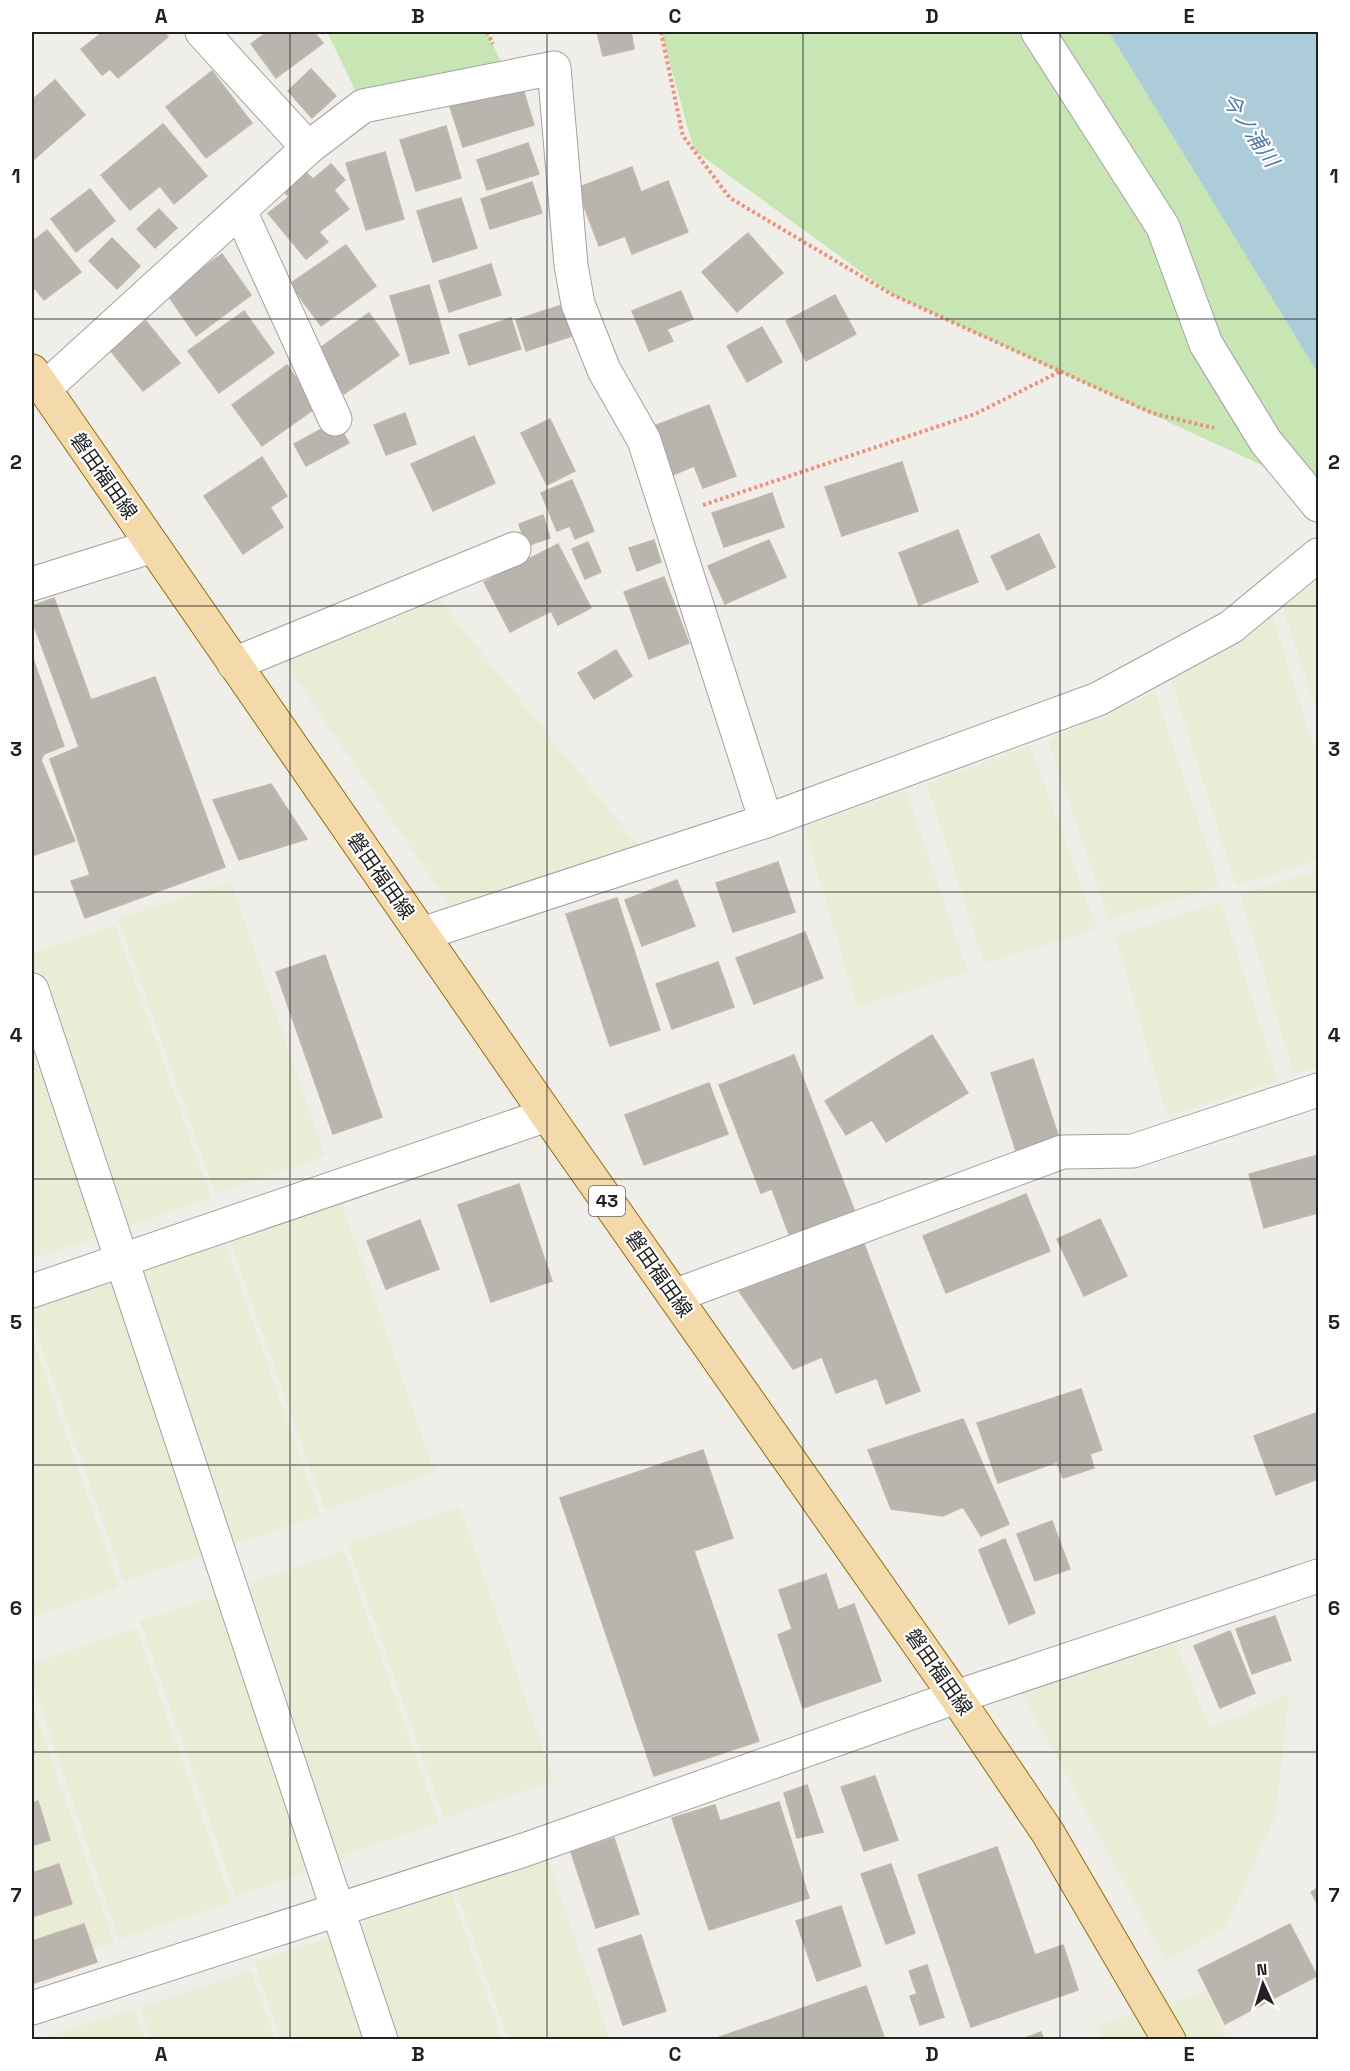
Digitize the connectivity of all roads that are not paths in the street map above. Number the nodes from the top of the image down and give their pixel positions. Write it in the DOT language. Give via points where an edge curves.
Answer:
graph roads {
  1 [pos="202,32"];
  2 [pos="1038,32"];
  3 [pos="308,148"];
  4 [pos="240,211"];
  5 [pos="38,380"];
  6 [pos="335,419"];
  7 [pos="1318,505"];
  8 [pos="153,546"];
  9 [pos="514,549"];
  10 [pos="1318,555"];
  11 [pos="32,584"];
  12 [pos="234,664"];
  13 [pos="766,821"];
  14 [pos="422,934"];
  15 [pos="32,990"];
  16 [pos="1318,1090"];
  17 [pos="547,1115"];
  18 [pos="123,1261"];
  19 [pos="32,1291"];
  20 [pos="675,1296"];
  21 [pos="1318,1576"];
  22 [pos="956,1697"];
  23 [pos="338,1910"];
  24 [pos="32,2008"];
  25 [pos="381,2040"];
  26 [pos="1169,2040"];
  1 -- 3 [label="street"];
  2 -- 7 [label="street" via="1162,227 1206,344 1266,441"];
  3 -- 4 [label="street"];
  3 -- 13 [label="street" via="363,106 554,68 571,265 578,304 604,370 644,440"];
  4 -- 5 [label="street"];
  4 -- 6 [label="street"];
  5 -- 8 [label="main road, 磐田福田線 / 43"];
  8 -- 11 [label="street"];
  8 -- 12 [label="main road, 磐田福田線 / 43"];
  9 -- 12 [label="street"];
  10 -- 13 [label="street" via="1231,627 1098,699"];
  12 -- 14 [label="main road, 磐田福田線 / 43"];
  13 -- 14 [label="street"];
  14 -- 17 [label="main road, 磐田福田線 / 43"];
  15 -- 18 [label="street"];
  16 -- 20 [label="street" via="1133,1151 1062,1152"];
  17 -- 18 [label="street"];
  17 -- 20 [label="main road, 磐田福田線 / 43"];
  18 -- 19 [label="street"];
  18 -- 23 [label="street"];
  20 -- 22 [label="main road, 磐田福田線 / 43"];
  21 -- 22 [label="street"];
  22 -- 23 [label="street" via="524,1850"];
  22 -- 26 [label="main road, 磐田福田線 / 43" via="1048,1833"];
  23 -- 24 [label="street"];
  23 -- 25 [label="street"];
}
